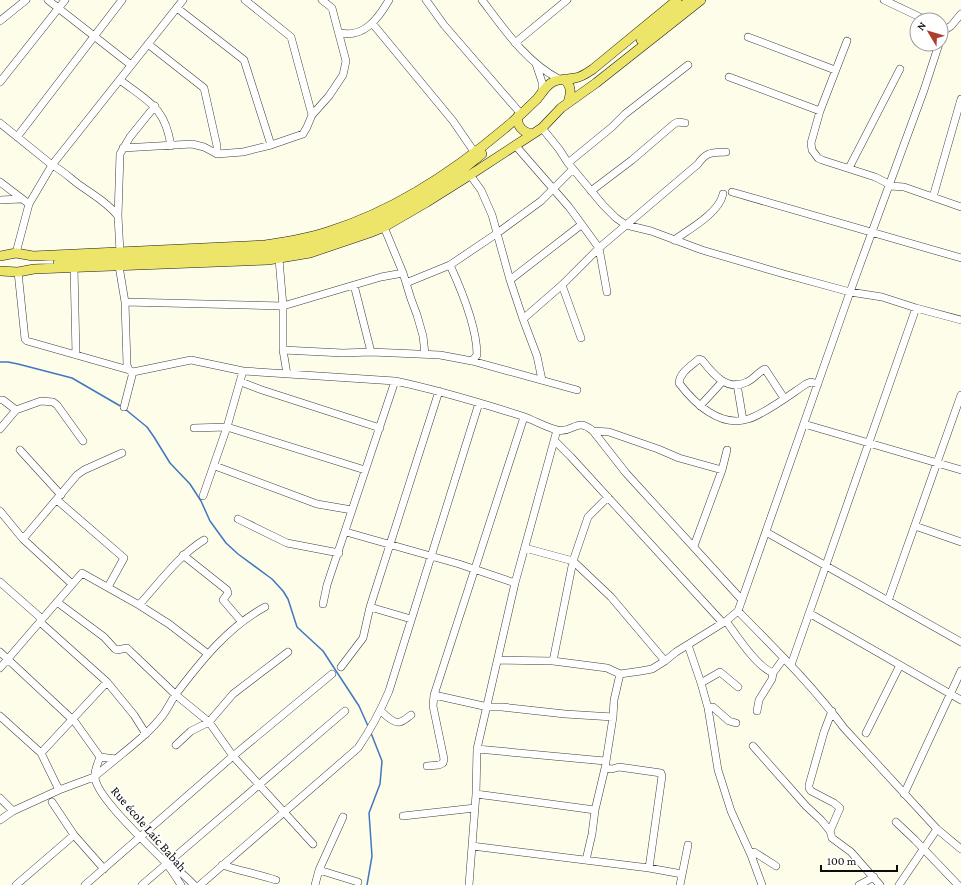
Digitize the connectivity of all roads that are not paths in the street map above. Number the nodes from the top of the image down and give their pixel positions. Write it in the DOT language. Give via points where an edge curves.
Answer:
graph roads {
  1 [pos="26,0"];
  2 [pos="48,0"];
  3 [pos="65,0"];
  4 [pos="122,0"];
  5 [pos="183,0"];
  6 [pos="245,0"];
  7 [pos="322,0"];
  8 [pos="389,0"];
  9 [pos="426,0"];
  10 [pos="482,0"];
  11 [pos="567,0"];
  12 [pos="677,0"];
  13 [pos="690,0"];
  14 [pos="701,0"];
  15 [pos="885,0"];
  16 [pos="557,3"];
  17 [pos="58,8"];
  18 [pos="177,8"];
  19 [pos="910,12"];
  20 [pos="961,14"];
  21 [pos="0,21"];
  22 [pos="372,23"];
  23 [pos="949,27"];
  24 [pos="340,33"];
  25 [pos="94,36"];
  26 [pos="748,37"];
  27 [pos="847,41"];
  28 [pos="515,42"];
  29 [pos="148,44"];
  30 [pos="936,52"];
  31 [pos="617,59"];
  32 [pos="536,64"];
  33 [pos="131,65"];
  34 [pos="688,65"];
  35 [pos="900,69"];
  36 [pos="835,70"];
  37 [pos="584,76"];
  38 [pos="729,77"];
  39 [pos="561,79"];
  40 [pos="120,80"];
  41 [pos="0,82"];
  42 [pos="587,89"];
  43 [pos="542,93"];
  44 [pos="961,99"];
  45 [pos="568,103"];
  46 [pos="155,106"];
  47 [pos="820,111"];
  48 [pos="312,116"];
  49 [pos="517,117"];
  50 [pos="0,123"];
  51 [pos="685,123"];
  52 [pos="542,128"];
  53 [pos="529,135"];
  54 [pos="17,137"];
  55 [pos="270,145"];
  56 [pos="515,145"];
  57 [pos="171,146"];
  58 [pos="123,148"];
  59 [pos="475,152"];
  60 [pos="726,152"];
  61 [pos="217,154"];
  62 [pos="568,163"];
  63 [pos="52,165"];
  64 [pos="849,168"];
  65 [pos="573,169"];
  66 [pos="468,171"];
  67 [pos="0,182"];
  68 [pos="890,186"];
  69 [pos="553,189"];
  70 [pos="591,191"];
  71 [pos="732,192"];
  72 [pos="723,194"];
  73 [pos="933,197"];
  74 [pos="21,198"];
  75 [pos="0,200"];
  76 [pos="29,204"];
  77 [pos="961,207"];
  78 [pos="118,216"];
  79 [pos="626,224"];
  80 [pos="581,225"];
  81 [pos="384,227"];
  82 [pos="872,232"];
  83 [pos="496,234"];
  84 [pos="674,240"];
  85 [pos="599,248"];
  86 [pos="120,252"];
  87 [pos="16,255"];
  88 [pos="961,258"];
  89 [pos="279,259"];
  90 [pos="73,264"];
  91 [pos="450,265"];
  92 [pos="119,266"];
  93 [pos="12,271"];
  94 [pos="403,273"];
  95 [pos="510,280"];
  96 [pos="406,283"];
  97 [pos="354,285"];
  98 [pos="562,285"];
  99 [pos="607,292"];
  100 [pos="850,292"];
  101 [pos="125,302"];
  102 [pos="283,306"];
  103 [pos="916,308"];
  104 [pos="523,319"];
  105 [pos="961,320"];
  106 [pos="581,338"];
  107 [pos="283,350"];
  108 [pos="371,352"];
  109 [pos="425,354"];
  110 [pos="76,355"];
  111 [pos="472,361"];
  112 [pos="131,371"];
  113 [pos="243,371"];
  114 [pos="287,374"];
  115 [pos="542,380"];
  116 [pos="395,381"];
  117 [pos="241,382"];
  118 [pos="722,382"];
  119 [pos="737,384"];
  120 [pos="818,384"];
  121 [pos="577,390"];
  122 [pos="439,391"];
  123 [pos="961,396"];
  124 [pos="784,398"];
  125 [pos="0,400"];
  126 [pos="479,403"];
  127 [pos="700,406"];
  128 [pos="124,407"];
  129 [pos="16,410"];
  130 [pos="524,417"];
  131 [pos="743,420"];
  132 [pos="804,424"];
  133 [pos="227,427"];
  134 [pos="194,428"];
  135 [pos="380,428"];
  136 [pos="0,429"];
  137 [pos="558,430"];
  138 [pos="593,431"];
  139 [pos="83,441"];
  140 [pos="555,441"];
  141 [pos="869,443"];
  142 [pos="20,450"];
  143 [pos="727,450"];
  144 [pos="122,453"];
  145 [pos="938,462"];
  146 [pos="214,466"];
  147 [pos="365,470"];
  148 [pos="722,470"];
  149 [pos="961,470"];
  150 [pos="204,496"];
  151 [pos="59,497"];
  152 [pos="608,497"];
  153 [pos="352,510"];
  154 [pos="0,511"];
  155 [pos="238,519"];
  156 [pos="915,526"];
  157 [pos="346,532"];
  158 [pos="766,532"];
  159 [pos="23,539"];
  160 [pos="204,540"];
  161 [pos="961,542"];
  162 [pos="390,544"];
  163 [pos="694,546"];
  164 [pos="525,548"];
  165 [pos="339,552"];
  166 [pos="183,555"];
  167 [pos="431,556"];
  168 [pos="573,561"];
  169 [pos="825,565"];
  170 [pos="475,570"];
  171 [pos="0,582"];
  172 [pos="515,583"];
  173 [pos="72,584"];
  174 [pos="108,587"];
  175 [pos="742,600"];
  176 [pos="888,601"];
  177 [pos="57,602"];
  178 [pos="323,604"];
  179 [pos="140,605"];
  180 [pos="265,607"];
  181 [pos="370,607"];
  182 [pos="738,612"];
  183 [pos="809,613"];
  184 [pos="411,619"];
  185 [pos="41,620"];
  186 [pos="241,621"];
  187 [pos="724,622"];
  188 [pos="961,642"];
  189 [pos="688,645"];
  190 [pos="0,652"];
  191 [pos="288,652"];
  192 [pos="208,654"];
  193 [pos="784,658"];
  194 [pos="8,659"];
  195 [pos="498,660"];
  196 [pos="553,661"];
  197 [pos="665,661"];
  198 [pos="791,665"];
  199 [pos="900,665"];
  200 [pos="341,667"];
  201 [pos="0,668"];
  202 [pos="961,671"];
  203 [pos="773,673"];
  204 [pos="332,674"];
  205 [pos="620,674"];
  206 [pos="107,682"];
  207 [pos="701,683"];
  208 [pos="738,686"];
  209 [pos="950,694"];
  210 [pos="176,695"];
  211 [pos="434,695"];
  212 [pos="961,700"];
  213 [pos="488,707"];
  214 [pos="708,708"];
  215 [pos="345,711"];
  216 [pos="381,711"];
  217 [pos="757,711"];
  218 [pos="832,711"];
  219 [pos="411,715"];
  220 [pos="0,716"];
  221 [pos="613,717"];
  222 [pos="72,719"];
  223 [pos="209,722"];
  224 [pos="736,723"];
  225 [pos="866,733"];
  226 [pos="146,734"];
  227 [pos="176,745"];
  228 [pos="753,746"];
  229 [pos="478,749"];
  230 [pos="41,753"];
  231 [pos="100,756"];
  232 [pos="233,756"];
  233 [pos="116,759"];
  234 [pos="605,765"];
  235 [pos="428,766"];
  236 [pos="94,777"];
  237 [pos="259,784"];
  238 [pos="59,790"];
  239 [pos="476,794"];
  240 [pos="904,794"];
  241 [pos="0,798"];
  242 [pos="52,802"];
  243 [pos="475,808"];
  244 [pos="595,810"];
  245 [pos="13,811"];
  246 [pos="284,812"];
  247 [pos="403,816"];
  248 [pos="343,817"];
  249 [pos="0,820"];
  250 [pos="896,822"];
  251 [pos="937,829"];
  252 [pos="830,831"];
  253 [pos="74,835"];
  254 [pos="139,838"];
  255 [pos="313,844"];
  256 [pos="472,846"];
  257 [pos="688,846"];
  258 [pos="961,847"];
  259 [pos="923,849"];
  260 [pos="751,854"];
  261 [pos="586,860"];
  262 [pos="168,865"];
  263 [pos="222,865"];
  264 [pos="776,866"];
  265 [pos="649,868"];
  266 [pos="104,869"];
  267 [pos="320,870"];
  268 [pos="682,874"];
  269 [pos="874,877"];
  270 [pos="276,880"];
  271 [pos="358,882"];
  272 [pos="16,885"];
  273 [pos="85,885"];
  274 [pos="142,885"];
  275 [pos="181,885"];
  276 [pos="194,885"];
  277 [pos="200,885"];
  278 [pos="316,885"];
  279 [pos="469,885"];
  280 [pos="680,885"];
  281 [pos="762,885"];
  282 [pos="859,885"];
  283 [pos="880,885"];
  284 [pos="899,885"];
  285 [pos="958,885"];
  1 -- 21 [label="street"];
  2 -- 17 [label="street"];
  3 -- 17 [label="street"];
  4 -- 25 [label="street"];
  5 -- 18 [label="street"];
  6 -- 48 [label="street" via="291,37"];
  7 -- 24 [label="street" via="332,8"];
  8 -- 22 [label="street"];
  9 -- 49 [label="street"];
  10 -- 28 [label="street"];
  11 -- 16 [label="street"];
  12 -- 37 [label="main road"];
  13 -- 31 [label="main road"];
  14 -- 42 [label="main road"];
  15 -- 19 [label="street"];
  16 -- 28 [label="street"];
  17 -- 25 [label="street"];
  17 -- 41 [label="street"];
  18 -- 29 [label="street"];
  18 -- 55 [label="street" via="244,60"];
  20 -- 23 [label="street"];
  22 -- 24 [label="street" via="357,34"];
  22 -- 59 [label="street" via="453,121"];
  24 -- 48 [label="street" via="346,68 329,96"];
  25 -- 33 [label="street"];
  25 -- 54 [label="street"];
  26 -- 36 [label="street"];
  27 -- 36 [label="street"];
  28 -- 32 [label="street"];
  29 -- 33 [label="street"];
  29 -- 61 [label="street" via="204,88"];
  30 -- 68 [label="street"];
  31 -- 37 [label="main road" via="594,75"];
  31 -- 42 [label="main road"];
  32 -- 39 [label="street"];
  32 -- 43 [label="street" via="542,82"];
  33 -- 40 [label="street"];
  34 -- 62 [label="street"];
  35 -- 64 [label="street"];
  36 -- 47 [label="street"];
  37 -- 39 [label="main road"];
  38 -- 47 [label="street"];
  39 -- 43 [label="main road" via="546,87"];
  39 -- 45 [label="main road" via="567,82 570,89"];
  40 -- 46 [label="street"];
  40 -- 63 [label="street"];
  42 -- 45 [label="main road"];
  43 -- 49 [label="main road"];
  44 -- 73 [label="street"];
  45 -- 52 [label="main road"];
  46 -- 57 [label="street" via="164,118"];
  46 -- 58 [label="street"];
  47 -- 64 [label="street" via="811,143 812,150 822,160"];
  48 -- 55 [label="street" via="303,134"];
  49 -- 53 [label="main road" via="521,129"];
  49 -- 59 [label="main road"];
  49 -- 66 [label="main road" via="505,134"];
  50 -- 54 [label="street"];
  51 -- 70 [label="street" via="674,124"];
  52 -- 53 [label="main road"];
  52 -- 62 [label="street"];
  53 -- 56 [label="main road"];
  53 -- 66 [label="main road" via="516,138"];
  54 -- 63 [label="street"];
  55 -- 61 [label="street" via="243,152"];
  56 -- 66 [label="main road"];
  56 -- 69 [label="street"];
  57 -- 58 [label="street"];
  57 -- 61 [label="street" via="198,145"];
  58 -- 78 [label="street" via="119,159"];
  59 -- 86 [label="main road" via="395,204 330,232 265,245"];
  60 -- 79 [label="street" via="705,155 698,164"];
  62 -- 65 [label="street"];
  63 -- 76 [label="street"];
  63 -- 78 [label="street" via="107,204"];
  64 -- 68 [label="street"];
  65 -- 69 [label="street"];
  65 -- 70 [label="street"];
  66 -- 81 [label="main road"];
  66 -- 83 [label="street" via="487,202"];
  66 -- 90 [label="main road" via="378,220 325,241 249,254"];
  67 -- 74 [label="street"];
  68 -- 73 [label="street"];
  68 -- 82 [label="street"];
  69 -- 80 [label="street"];
  69 -- 83 [label="street"];
  70 -- 79 [label="street" via="616,218"];
  71 -- 82 [label="street"];
  72 -- 84 [label="street" via="713,211"];
  73 -- 77 [label="street"];
  74 -- 75 [label="street"];
  74 -- 76 [label="street"];
  76 -- 87 [label="street"];
  78 -- 86 [label="street"];
  79 -- 84 [label="street"];
  79 -- 85 [label="street"];
  80 -- 85 [label="street"];
  80 -- 95 [label="street"];
  81 -- 89 [label="main road" via="310,253"];
  81 -- 94 [label="street"];
  82 -- 88 [label="street"];
  82 -- 100 [label="street"];
  83 -- 91 [label="street"];
  83 -- 95 [label="street"];
  84 -- 100 [label="street" via="730,259"];
  85 -- 98 [label="street"];
  85 -- 99 [label="street"];
  86 -- 87 [label="main road"];
  87 -- 90 [label="main road" via="62,258"];
  87 -- 93 [label="main road" via="4,262 4,266"];
  87 -- 93 [label="main road" via="28,259 28,263"];
  89 -- 92 [label="main road"];
  89 -- 102 [label="street"];
  90 -- 92 [label="main road"];
  90 -- 93 [label="main road"];
  90 -- 110 [label="street"];
  91 -- 96 [label="street"];
  91 -- 111 [label="street" via="459,285 475,340 477,355"];
  92 -- 101 [label="street"];
  93 -- 110 [label="street" via="25,339"];
  94 -- 96 [label="street"];
  94 -- 97 [label="street"];
  95 -- 104 [label="street"];
  96 -- 109 [label="street" via="423,336"];
  97 -- 102 [label="street"];
  97 -- 108 [label="street"];
  98 -- 104 [label="street"];
  98 -- 106 [label="street"];
  100 -- 103 [label="street"];
  100 -- 120 [label="street"];
  101 -- 102 [label="street"];
  101 -- 112 [label="street" via="127,365"];
  102 -- 107 [label="street"];
  103 -- 105 [label="street"];
  103 -- 141 [label="street"];
  104 -- 115 [label="street" via="537,356"];
  107 -- 108 [label="street"];
  107 -- 114 [label="street"];
  108 -- 109 [label="street"];
  109 -- 111 [label="street"];
  110 -- 112 [label="street"];
  111 -- 115 [label="street"];
  112 -- 113 [label="street" via="191,360"];
  112 -- 128 [label="street"];
  113 -- 114 [label="street"];
  113 -- 117 [label="street"];
  114 -- 116 [label="street"];
  115 -- 121 [label="street"];
  116 -- 122 [label="street"];
  116 -- 135 [label="street"];
  117 -- 133 [label="street"];
  117 -- 135 [label="street"];
  118 -- 119 [label="street"];
  118 -- 127 [label="street"];
  118 -- 127 [label="street" via="701,359 682,373 678,383"];
  119 -- 124 [label="street" via="746,383 765,369"];
  119 -- 131 [label="street"];
  120 -- 124 [label="street" via="806,384"];
  120 -- 132 [label="street"];
  122 -- 126 [label="street"];
  122 -- 162 [label="street"];
  123 -- 145 [label="street"];
  124 -- 131 [label="street"];
  125 -- 129 [label="street"];
  126 -- 130 [label="street"];
  126 -- 167 [label="street"];
  127 -- 131 [label="street" via="715,416"];
  129 -- 136 [label="street"];
  129 -- 139 [label="street" via="41,401 53,402"];
  130 -- 137 [label="street"];
  130 -- 170 [label="street"];
  132 -- 141 [label="street"];
  132 -- 158 [label="street"];
  133 -- 134 [label="street"];
  133 -- 146 [label="street"];
  133 -- 147 [label="street"];
  135 -- 147 [label="street"];
  137 -- 138 [label="street" via="571,429 582,424"];
  137 -- 140 [label="street"];
  138 -- 148 [label="street" via="609,432 679,458"];
  138 -- 163 [label="street" via="626,473"];
  140 -- 152 [label="street"];
  140 -- 164 [label="street"];
  141 -- 145 [label="street"];
  141 -- 169 [label="street"];
  142 -- 151 [label="street"];
  143 -- 148 [label="street"];
  144 -- 151 [label="street" via="84,470"];
  145 -- 149 [label="street"];
  145 -- 156 [label="street"];
  146 -- 150 [label="street"];
  146 -- 153 [label="street" via="316,504"];
  147 -- 153 [label="street"];
  148 -- 163 [label="street"];
  151 -- 159 [label="street"];
  151 -- 174 [label="street" via="124,558"];
  152 -- 168 [label="street" via="588,517"];
  152 -- 187 [label="street"];
  153 -- 157 [label="street"];
  154 -- 159 [label="street"];
  155 -- 165 [label="street" via="287,543"];
  156 -- 161 [label="street"];
  156 -- 176 [label="street"];
  157 -- 162 [label="street"];
  157 -- 165 [label="street"];
  158 -- 169 [label="street"];
  158 -- 175 [label="street"];
  159 -- 173 [label="street"];
  160 -- 166 [label="street"];
  162 -- 167 [label="street"];
  162 -- 181 [label="street"];
  163 -- 175 [label="street"];
  164 -- 168 [label="street"];
  164 -- 172 [label="street"];
  165 -- 178 [label="street"];
  166 -- 179 [label="street"];
  166 -- 186 [label="street" via="228,590 223,600"];
  167 -- 170 [label="street"];
  167 -- 184 [label="street"];
  168 -- 196 [label="street"];
  168 -- 197 [label="street" via="611,597"];
  169 -- 176 [label="street"];
  169 -- 183 [label="street"];
  170 -- 172 [label="street"];
  170 -- 211 [label="street"];
  171 -- 185 [label="street"];
  172 -- 195 [label="street"];
  173 -- 174 [label="street" via="82,573"];
  173 -- 177 [label="street"];
  174 -- 179 [label="street"];
  175 -- 182 [label="street"];
  176 -- 188 [label="street"];
  177 -- 185 [label="street"];
  177 -- 210 [label="street" via="104,637 115,649 130,650"];
  179 -- 192 [label="street"];
  180 -- 186 [label="street"];
  181 -- 184 [label="street"];
  181 -- 200 [label="street" via="362,638"];
  182 -- 187 [label="street"];
  182 -- 193 [label="street"];
  183 -- 198 [label="street"];
  183 -- 199 [label="street"];
  184 -- 216 [label="street"];
  185 -- 194 [label="street"];
  185 -- 206 [label="street"];
  186 -- 192 [label="street"];
  187 -- 189 [label="street"];
  187 -- 203 [label="street" via="764,668"];
  189 -- 197 [label="street"];
  189 -- 207 [label="street"];
  190 -- 194 [label="street"];
  191 -- 223 [label="street" via="233,694"];
  192 -- 210 [label="street"];
  193 -- 198 [label="street"];
  193 -- 203 [label="street"];
  194 -- 201 [label="street"];
  194 -- 222 [label="street"];
  195 -- 196 [label="street"];
  195 -- 213 [label="street"];
  196 -- 205 [label="street" via="607,668"];
  197 -- 205 [label="street" via="652,669"];
  198 -- 218 [label="street"];
  199 -- 209 [label="street"];
  199 -- 225 [label="street"];
  202 -- 209 [label="street"];
  203 -- 217 [label="street" via="759,700"];
  204 -- 232 [label="street"];
  205 -- 221 [label="street"];
  206 -- 222 [label="street"];
  206 -- 226 [label="street"];
  207 -- 208 [label="street" via="720,672"];
  207 -- 214 [label="street"];
  209 -- 212 [label="street"];
  209 -- 240 [label="street"];
  210 -- 223 [label="street"];
  210 -- 226 [label="street"];
  211 -- 213 [label="street"];
  211 -- 235 [label="street" via="433,706 444,759 439,765"];
  213 -- 221 [label="street"];
  213 -- 229 [label="street"];
  214 -- 224 [label="street" via="713,707 729,721"];
  214 -- 260 [label="street" via="718,770 731,811"];
  215 -- 237 [label="street"];
  216 -- 219 [label="street" via="397,722"];
  216 -- 246 [label="street" via="358,748"];
  218 -- 240 [label="street" via="844,728"];
  218 -- 252 [label="street" via="809,785 811,790 840,808"];
  220 -- 230 [label="street"];
  221 -- 234 [label="street"];
  222 -- 230 [label="street"];
  222 -- 231 [label="street"];
  223 -- 227 [label="street" via="190,731"];
  223 -- 232 [label="street"];
  226 -- 233 [label="street"];
  228 -- 252 [label="street"];
  229 -- 234 [label="street"];
  229 -- 239 [label="street"];
  230 -- 238 [label="street"];
  231 -- 233 [label="street"];
  231 -- 236 [label="street"];
  232 -- 237 [label="street"];
  232 -- 254 [label="street"];
  233 -- 236 [label="street"];
  234 -- 244 [label="street"];
  234 -- 265 [label="street" via="612,769 619,767 661,773"];
  236 -- 238 [label="street"];
  236 -- 254 [label="street, Rue école Laic Babah" via="102,794"];
  237 -- 246 [label="street"];
  237 -- 262 [label="street"];
  238 -- 245 [label="street"];
  239 -- 243 [label="street"];
  239 -- 244 [label="street"];
  240 -- 251 [label="street"];
  241 -- 245 [label="street"];
  242 -- 253 [label="street"];
  243 -- 247 [label="street"];
  243 -- 256 [label="street"];
  244 -- 261 [label="street"];
  245 -- 249 [label="street"];
  246 -- 255 [label="street"];
  246 -- 263 [label="street"];
  248 -- 267 [label="street"];
  250 -- 259 [label="street"];
  251 -- 258 [label="street"];
  251 -- 259 [label="street"];
  252 -- 269 [label="street" via="832,838"];
  253 -- 266 [label="street"];
  253 -- 272 [label="street"];
  254 -- 262 [label="street, Rue école Laic Babah"];
  254 -- 266 [label="street"];
  256 -- 261 [label="street"];
  256 -- 279 [label="street"];
  257 -- 268 [label="street"];
  259 -- 284 [label="street"];
  259 -- 285 [label="street"];
  260 -- 264 [label="street" via="754,852"];
  260 -- 281 [label="street"];
  261 -- 265 [label="street"];
  262 -- 274 [label="street"];
  262 -- 275 [label="street, Rue école Laic Babah"];
  262 -- 276 [label="street"];
  263 -- 270 [label="street"];
  263 -- 277 [label="street"];
  265 -- 268 [label="street"];
  266 -- 273 [label="street"];
  267 -- 271 [label="street"];
  267 -- 278 [label="street"];
  268 -- 280 [label="street"];
  269 -- 282 [label="street"];
  269 -- 283 [label="street"];
}
